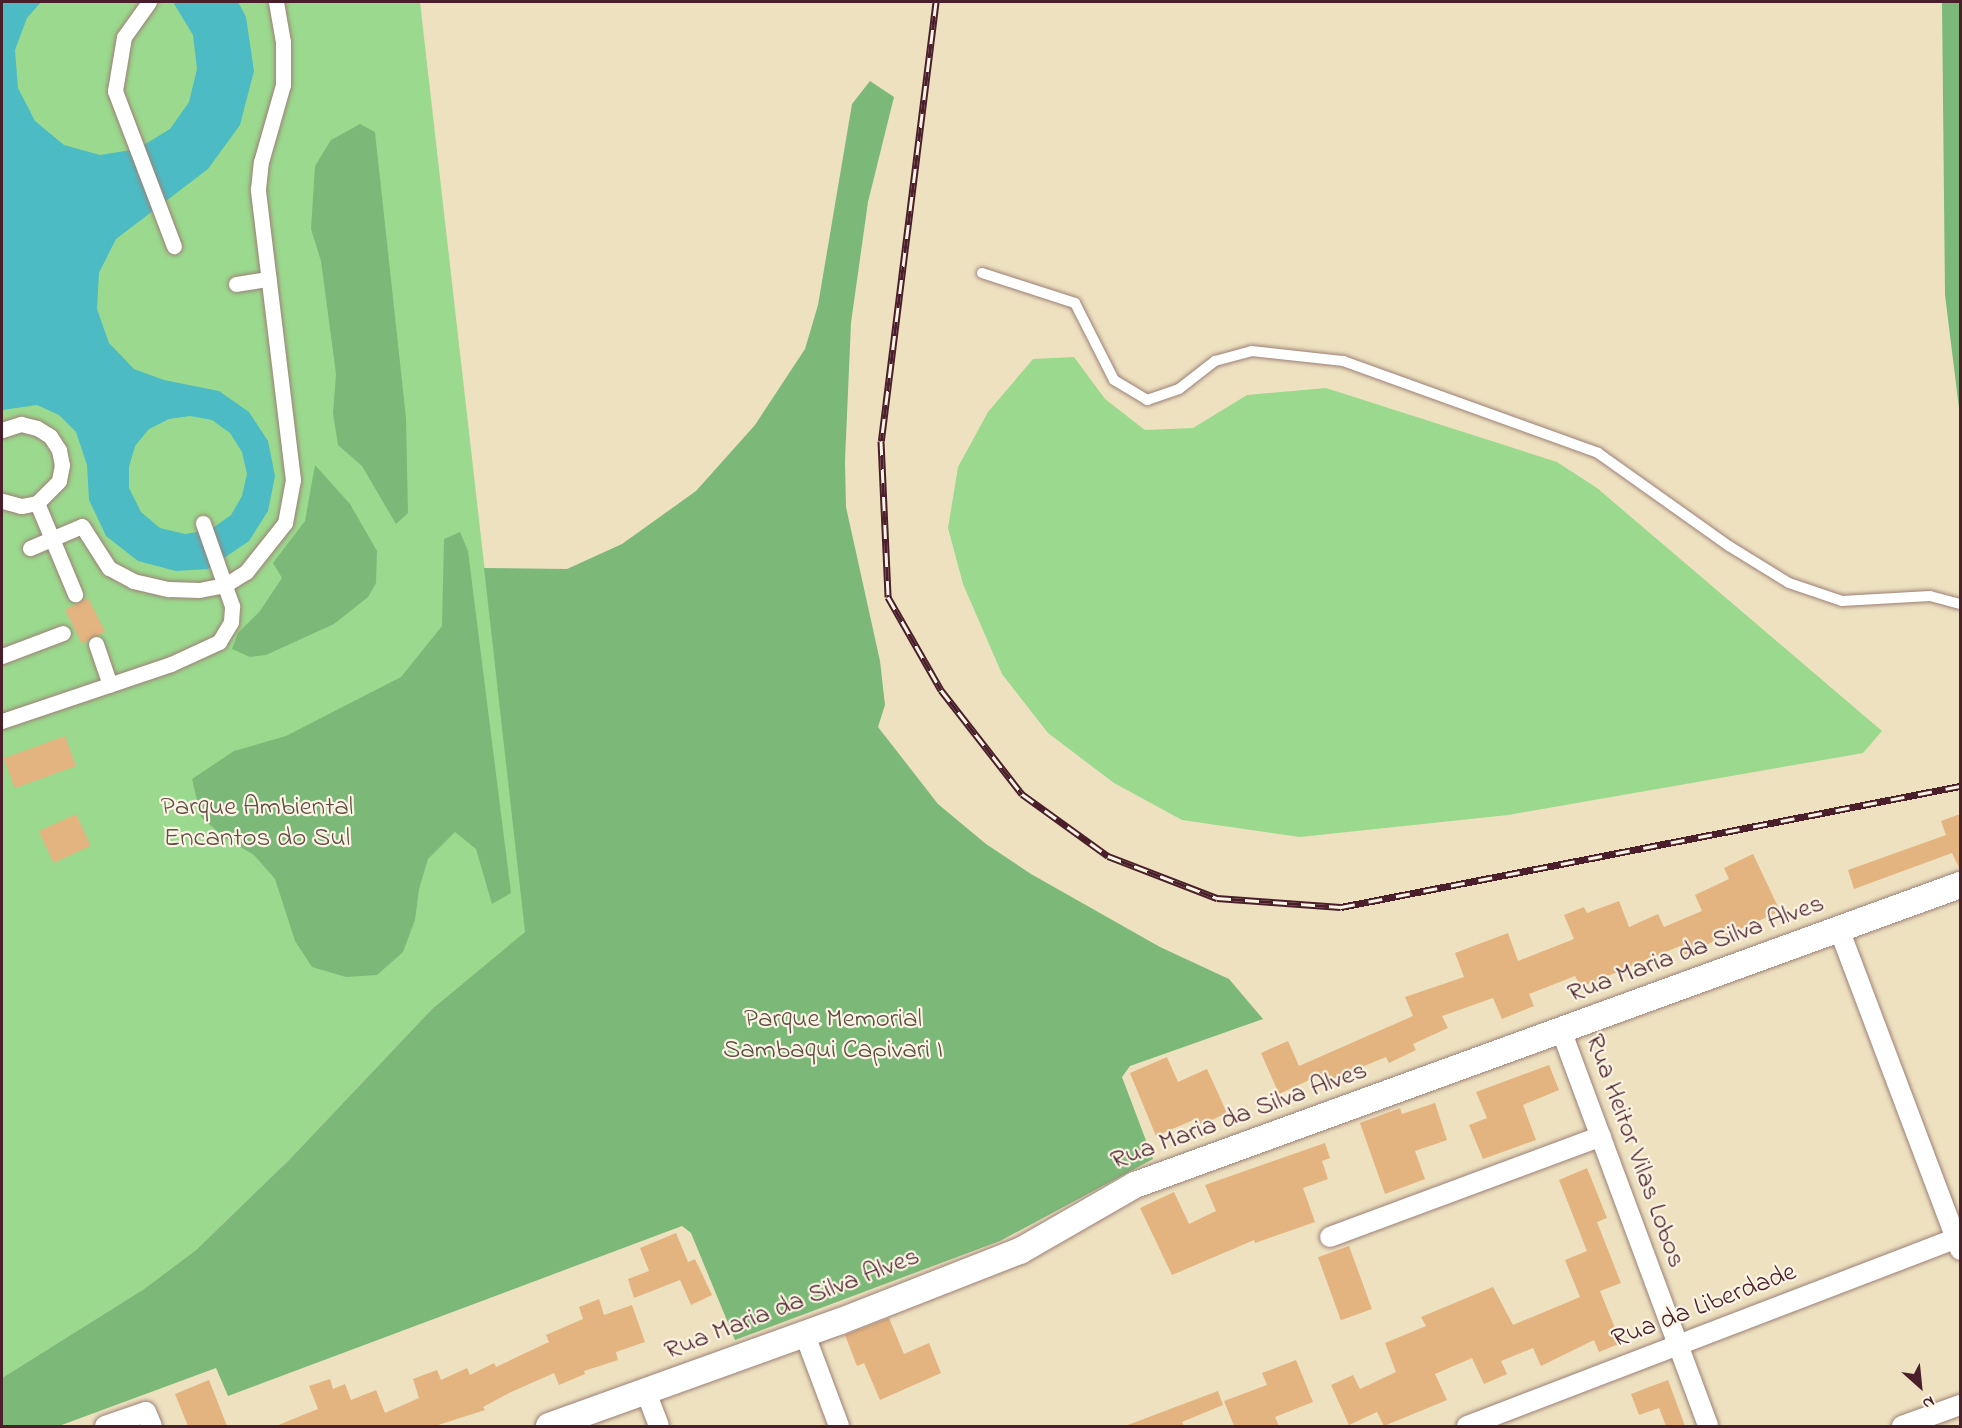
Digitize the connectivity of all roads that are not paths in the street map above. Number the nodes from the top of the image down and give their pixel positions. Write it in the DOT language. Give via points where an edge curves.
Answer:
graph roads {
  1 [pos="149,2"];
  2 [pos="276,2"];
  3 [pos="174,246"];
  4 [pos="982,273"];
  5 [pos="269,279"];
  6 [pos="236,284"];
  7 [pos="2,430"];
  8 [pos="2,501"];
  9 [pos="37,503"];
  10 [pos="203,523"];
  11 [pos="52,539"];
  12 [pos="30,548"];
  13 [pos="225,585"];
  14 [pos="75,594"];
  15 [pos="1960,604"];
  16 [pos="63,633"];
  17 [pos="96,644"];
  18 [pos="2,656"];
  19 [pos="110,685"];
  20 [pos="2,721"];
  21 [pos="1960,885"];
  22 [pos="1839,929"];
  23 [pos="1561,1030"];
  24 [pos="1601,1136"];
  25 [pos="1330,1238"];
  26 [pos="1959,1242"];
  27 [pos="805,1335"];
  28 [pos="1678,1345"];
  29 [pos="646,1392"];
  30 [pos="1960,1405"];
  31 [pos="105,1426"];
  32 [pos="152,1426"];
  33 [pos="549,1426"];
  34 [pos="659,1426"];
  35 [pos="839,1426"];
  36 [pos="1467,1426"];
  37 [pos="1708,1426"];
  38 [pos="1902,1426"];
  1 -- 3 [label="street" via="124,37 115,91"];
  2 -- 5 [label="street" via="283,42 283,85 261,162 258,189"];
  4 -- 15 [label="lane" via="1075,303 1114,380 1147,400 1179,389 1215,361 1252,351 1343,361 1598,453 1729,546 1789,583 1842,601 1930,596"];
  5 -- 6 [label="street"];
  5 -- 13 [label="street" via="293,480 285,524 254,564"];
  7 -- 9 [label="street" via="21,424 37,428 50,436 59,450 59,481"];
  8 -- 9 [label="street" via="21,506"];
  9 -- 11 [label="street"];
  10 -- 13 [label="street"];
  11 -- 12 [label="street"];
  11 -- 13 [label="street" via="81,526 110,567 133,582 169,589"];
  11 -- 14 [label="street"];
  13 -- 19 [label="street" via="232,606 231,622 219,642"];
  16 -- 18 [label="street"];
  17 -- 19 [label="street"];
  19 -- 20 [label="street"];
  21 -- 22 [label="street, Rua Maria da Silva Alves"];
  22 -- 23 [label="street, Rua Maria da Silva Alves"];
  22 -- 26 [label="street"];
  23 -- 24 [label="street, Rua Heitor Vilas Lobos"];
  23 -- 27 [label="street, Rua Maria da Silva Alves" via="1135,1185 1091,1207 1040,1242"];
  24 -- 25 [label="street"];
  24 -- 28 [label="street, Rua Heitor Vilas Lobos"];
  26 -- 28 [label="street, Rua da Liberdade"];
  27 -- 29 [label="street, Rua Maria da Silva Alves"];
  27 -- 35 [label="street"];
  28 -- 36 [label="street, Rua da Liberdade"];
  28 -- 37 [label="street, Rua Heitor Vilas Lobos"];
  29 -- 33 [label="street, Rua Maria da Silva Alves"];
  29 -- 34 [label="street"];
  30 -- 38 [label="street"];
  31 -- 32 [label="street" via="146,1412"];
}
